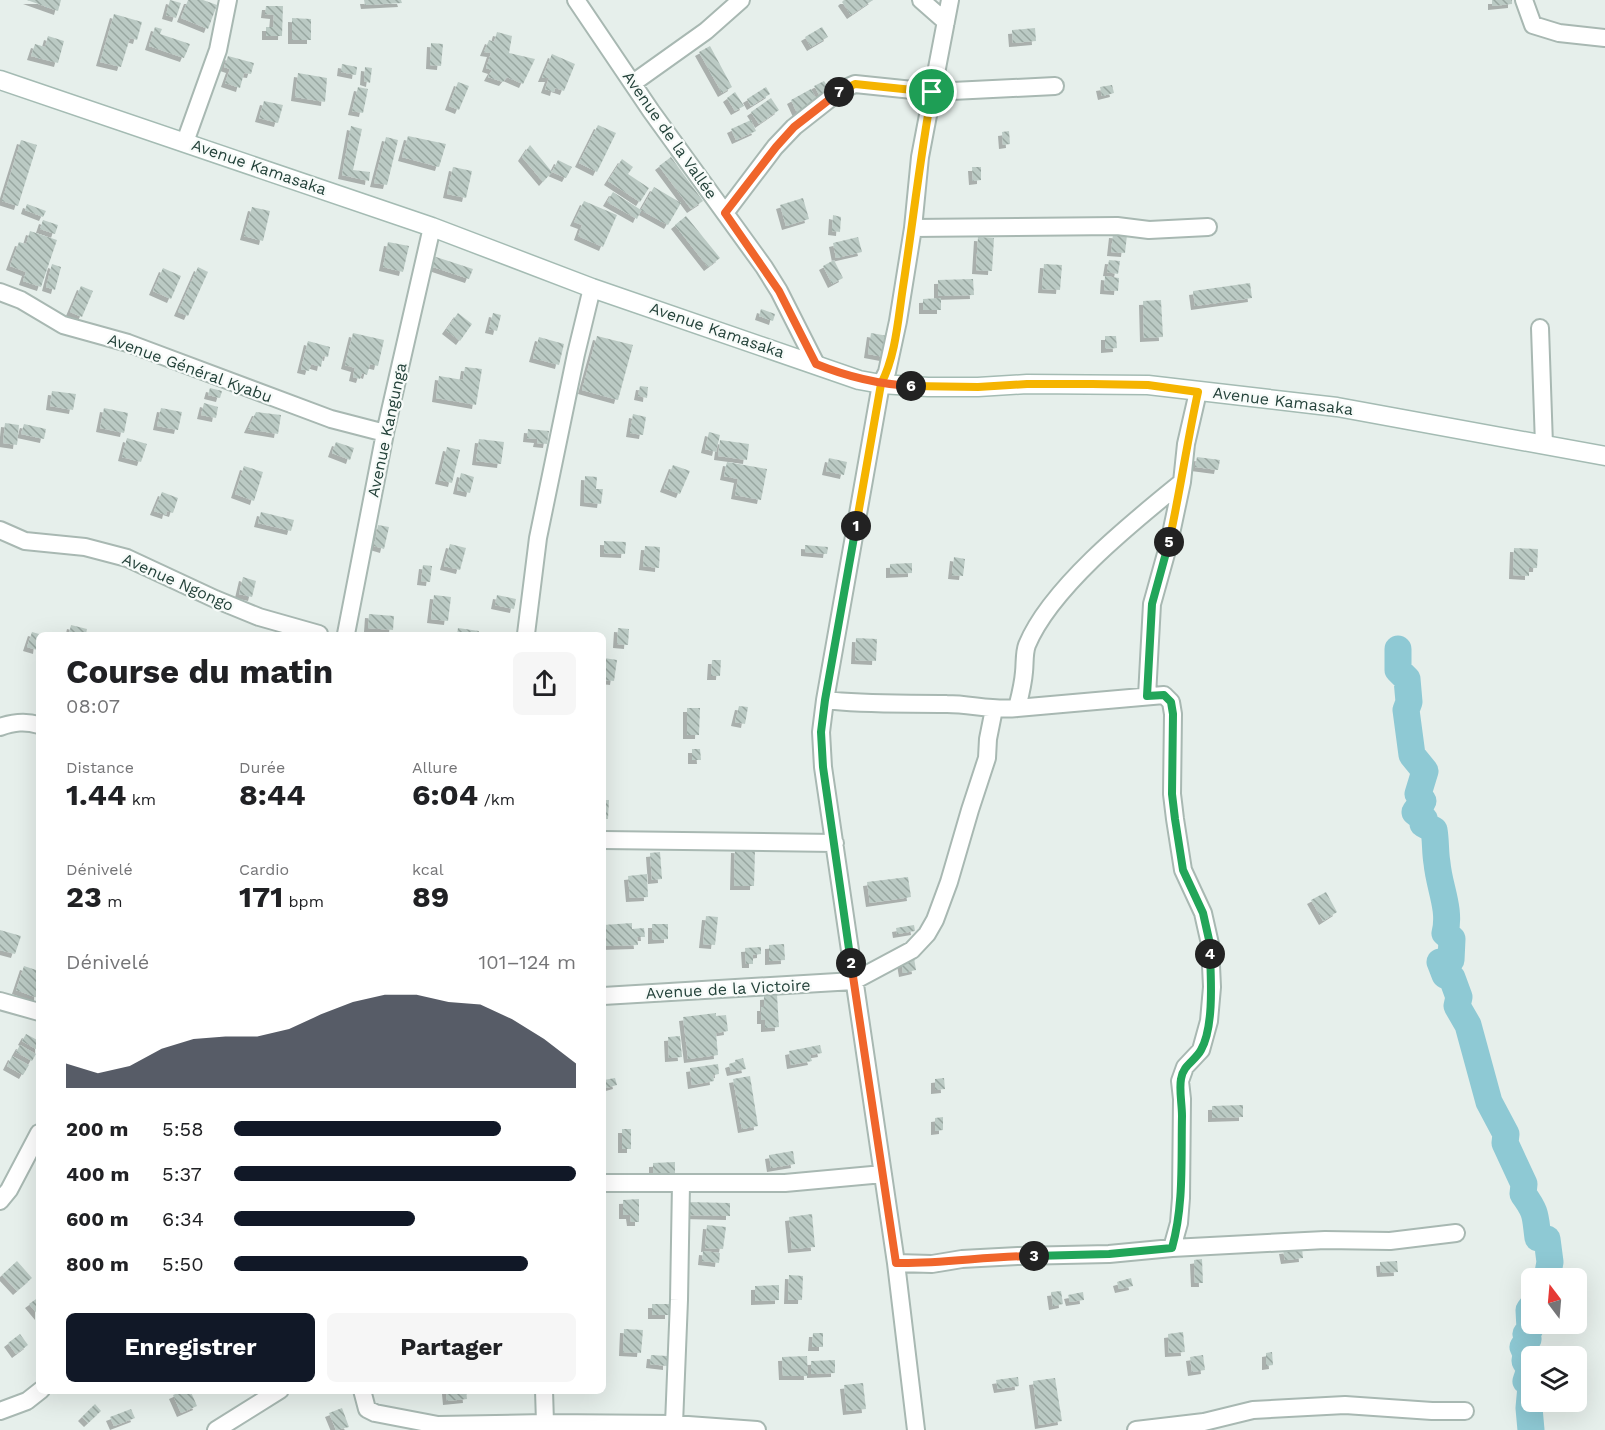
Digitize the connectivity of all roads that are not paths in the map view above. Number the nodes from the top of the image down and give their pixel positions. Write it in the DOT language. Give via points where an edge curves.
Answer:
graph roads {
  1 [pos="228,0"];
  2 [pos="576,0"];
  3 [pos="741,0"];
  4 [pos="921,0"];
  5 [pos="950,0"];
  6 [pos="1524,0"];
  7 [pos="946,22"];
  8 [pos="1605,38"];
  9 [pos="0,80"];
  10 [pos="633,83"];
  11 [pos="1055,87"];
  12 [pos="932,92"];
  13 [pos="185,142"];
  14 [pos="725,213"];
  15 [pos="432,227"];
  16 [pos="1208,227"];
  17 [pos="913,228"];
  18 [pos="592,288"];
  19 [pos="0,292"];
  20 [pos="1540,328"];
  21 [pos="816,364"];
  22 [pos="881,384"];
  23 [pos="1198,392"];
  24 [pos="385,433"];
  25 [pos="1544,444"];
  26 [pos="1605,456"];
  27 [pos="1182,482"];
  28 [pos="0,530"];
  29 [pos="310,632"];
  30 [pos="346,632"];
  31 [pos="526,632"];
  32 [pos="1147,696"];
  33 [pos="825,700"];
  34 [pos="1017,708"];
  35 [pos="994,709"];
  36 [pos="36,724"];
  37 [pos="0,727"];
  38 [pos="606,840"];
  39 [pos="835,843"];
  40 [pos="854,981"];
  41 [pos="606,996"];
  42 [pos="0,1001"];
  43 [pos="36,1011"];
  44 [pos="36,1139"];
  45 [pos="883,1174"];
  46 [pos="606,1183"];
  47 [pos="681,1184"];
  48 [pos="0,1201"];
  49 [pos="1456,1233"];
  50 [pos="1172,1248"];
  51 [pos="896,1263"];
  52 [pos="36,1394"];
  53 [pos="274,1394"];
  54 [pos="363,1394"];
  55 [pos="544,1394"];
  56 [pos="1465,1410"];
  57 [pos="0,1411"];
  58 [pos="545,1422"];
  59 [pos="674,1424"];
  60 [pos="438,1427"];
  61 [pos="216,1430"];
  62 [pos="757,1430"];
  63 [pos="916,1430"];
  64 [pos="1136,1430"];
  1 -- 13 [label="street" via="215,59"];
  2 -- 10 [label="street, Avenue de la Vallée"];
  3 -- 10 [label="street" via="706,31"];
  4 -- 7 [label="street"];
  5 -- 7 [label="street"];
  6 -- 8 [label="street" via="1533,25 1559,33"];
  7 -- 12 [label="street"];
  9 -- 13 [label="street, Avenue Kamasaka"];
  10 -- 14 [label="street, Avenue de la Vallée"];
  11 -- 12 [label="street"];
  12 -- 14 [label="street" via="855,84 841,90 794,127"];
  12 -- 17 [label="street"];
  13 -- 15 [label="street, Avenue Kamasaka"];
  14 -- 21 [label="street, Avenue de la Vallée" via="779,291"];
  15 -- 18 [label="street, Avenue Kamasaka"];
  15 -- 24 [label="street, Avenue Kangunga"];
  16 -- 17 [label="street"];
  17 -- 22 [label="street" via="892,350"];
  18 -- 21 [label="street, Avenue Kamasaka"];
  18 -- 31 [label="street" via="538,538"];
  19 -- 24 [label="street, Avenue Général Kyabu" via="63,325 128,343 331,419"];
  20 -- 25 [label="street"];
  21 -- 22 [label="street, Avenue Kamasaka"];
  22 -- 23 [label="street, Avenue Kamasaka" via="1148,385"];
  22 -- 33 [label="street"];
  23 -- 25 [label="street, Avenue Kamasaka" via="1337,406"];
  23 -- 27 [label="street"];
  24 -- 30 [label="street, Avenue Kangunga"];
  25 -- 26 [label="street, Avenue Kamasaka"];
  27 -- 32 [label="street" via="1152,604"];
  27 -- 34 [label="street" via="1085,567 1040,622 1025,651"];
  28 -- 29 [label="street, Avenue Ngongo" via="25,541 85,547 127,558 226,604"];
  32 -- 34 [label="street"];
  32 -- 50 [label="street" via="1164,695 1171,702 1172,794 1183,870 1203,913 1210,944 1212,987 1201,1050 1185,1067 1180,1081 1181,1198"];
  33 -- 35 [label="street"];
  33 -- 39 [label="street" via="822,749"];
  34 -- 35 [label="street"];
  35 -- 40 [label="street" via="987,758 935,920 912,950"];
  36 -- 37 [label="street" via="13,722"];
  38 -- 39 [label="street"];
  39 -- 40 [label="street"];
  40 -- 41 [label="street, Avenue de la Victoire"];
  40 -- 45 [label="street"];
  42 -- 43 [label="street"];
  44 -- 48 [label="street"];
  45 -- 47 [label="street" via="785,1183"];
  45 -- 51 [label="street"];
  46 -- 47 [label="street"];
  47 -- 59 [label="street"];
  49 -- 50 [label="street" via="1390,1241 1325,1240"];
  50 -- 51 [label="street"];
  51 -- 63 [label="street"];
  52 -- 57 [label="street"];
  53 -- 61 [label="street"];
  54 -- 60 [label="street" via="367,1409 375,1413"];
  55 -- 58 [label="street"];
  56 -- 64 [label="street" via="1345,1405 1253,1410 1204,1422"];
  58 -- 59 [label="street"];
  58 -- 60 [label="street"];
  59 -- 62 [label="street"];
}
